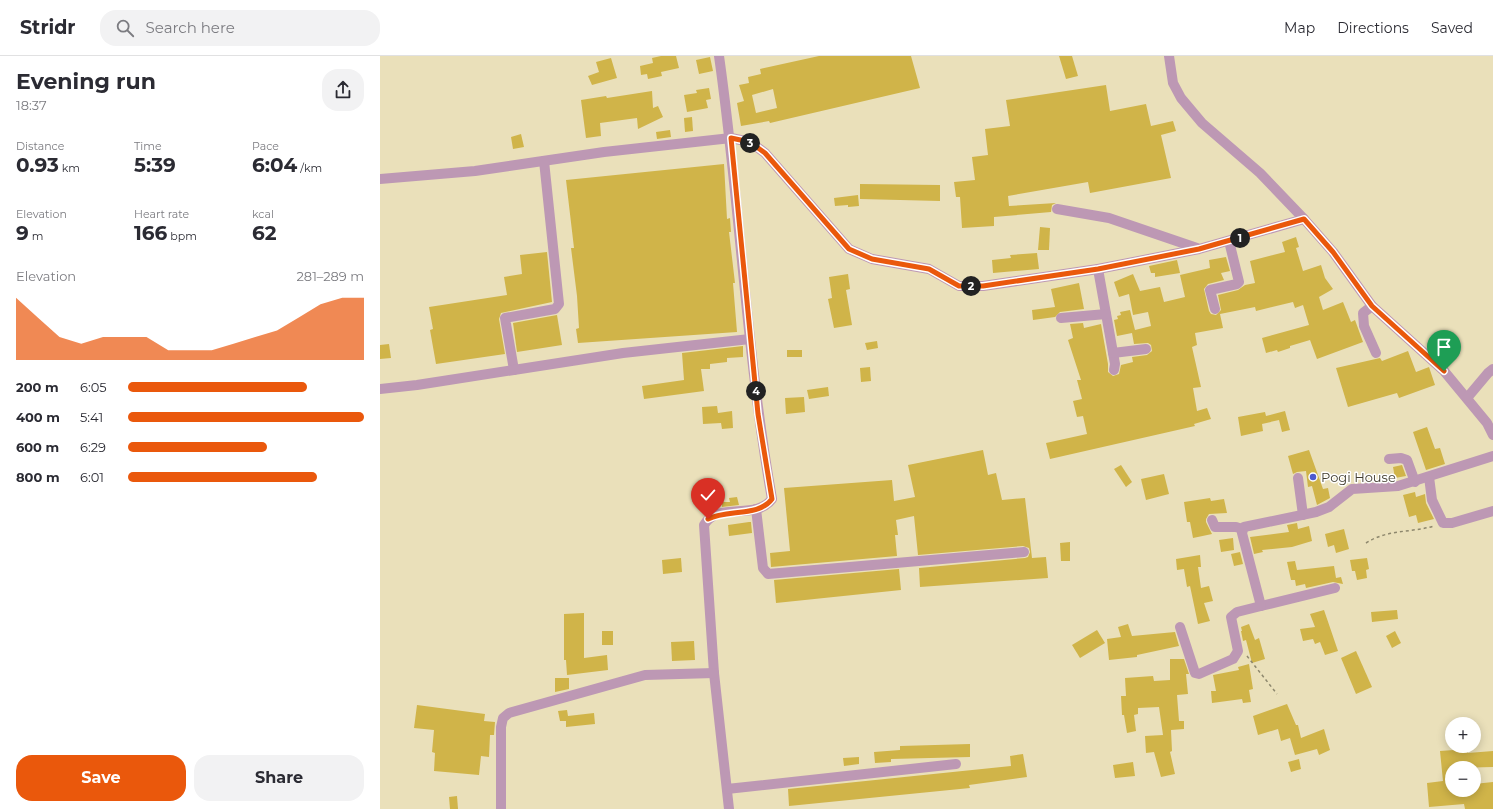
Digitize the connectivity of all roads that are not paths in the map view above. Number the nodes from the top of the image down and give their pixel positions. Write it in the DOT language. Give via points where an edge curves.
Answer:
graph roads {
  1 [pos="719,56"];
  2 [pos="1168,56"];
  3 [pos="731,138"];
  4 [pos="544,160"];
  5 [pos="380,179"];
  6 [pos="1057,209"];
  7 [pos="1304,219"];
  8 [pos="1229,241"];
  9 [pos="1199,249"];
  10 [pos="1098,269"];
  11 [pos="1372,306"];
  12 [pos="1215,309"];
  13 [pos="1106,314"];
  14 [pos="1061,318"];
  15 [pos="750,339"];
  16 [pos="1146,349"];
  17 [pos="1113,353"];
  18 [pos="1376,353"];
  19 [pos="1493,369"];
  20 [pos="514,370"];
  21 [pos="1114,370"];
  22 [pos="380,389"];
  23 [pos="1467,398"];
  24 [pos="1493,435"];
  25 [pos="1493,456"];
  26 [pos="1388,459"];
  27 [pos="1429,477"];
  28 [pos="1298,478"];
  29 [pos="1415,482"];
  30 [pos="756,509"];
  31 [pos="1493,511"];
  32 [pos="1303,515"];
  33 [pos="1212,520"];
  34 [pos="1242,530"];
  35 [pos="1024,552"];
  36 [pos="1335,588"];
  37 [pos="1261,606"];
  38 [pos="1180,627"];
  39 [pos="714,673"];
  40 [pos="956,764"];
  41 [pos="727,789"];
  42 [pos="501,809"];
  43 [pos="729,809"];
  1 -- 3 [label="street"];
  2 -- 7 [label="street" via="1173,83 1181,98 1202,123 1260,173"];
  3 -- 4 [label="street"];
  3 -- 10 [label="street" via="750,142 765,153 849,249 872,259 929,269 959,286 983,286"];
  3 -- 15 [label="street"];
  4 -- 5 [label="street" via="475,171"];
  4 -- 20 [label="street" via="558,304 555,309 506,318"];
  6 -- 9 [label="street" via="1109,218"];
  7 -- 8 [label="street"];
  7 -- 11 [label="street" via="1333,252"];
  8 -- 9 [label="street"];
  8 -- 12 [label="street" via="1239,282 1210,290"];
  9 -- 10 [label="street"];
  10 -- 13 [label="street"];
  11 -- 18 [label="street" via="1363,313 1363,320"];
  11 -- 23 [label="street" via="1444,371"];
  13 -- 14 [label="street"];
  13 -- 17 [label="street"];
  15 -- 20 [label="street" via="623,353"];
  15 -- 30 [label="street" via="758,414 772,499 767,506"];
  16 -- 17 [label="street"];
  17 -- 21 [label="street"];
  19 -- 23 [label="street"];
  20 -- 22 [label="street"];
  23 -- 24 [label="street"];
  25 -- 27 [label="street"];
  26 -- 29 [label="street" via="1407,460"];
  27 -- 29 [label="street"];
  27 -- 31 [label="street" via="1432,500 1443,523 1452,523"];
  28 -- 32 [label="street"];
  29 -- 32 [label="street" via="1398,486 1352,489 1328,507"];
  30 -- 35 [label="street" via="763,568 768,574"];
  30 -- 39 [label="street" via="718,514 708,519 704,525"];
  32 -- 34 [label="street" via="1244,527"];
  33 -- 34 [label="street" via="1215,527 1236,527"];
  34 -- 37 [label="street"];
  36 -- 37 [label="street"];
  37 -- 38 [label="street" via="1237,612 1231,617 1238,651 1233,659 1199,674 1195,673"];
  39 -- 41 [label="street"];
  39 -- 42 [label="street" via="645,675 509,713 503,718 502,727"];
  40 -- 41 [label="street"];
  41 -- 43 [label="street"];
}
